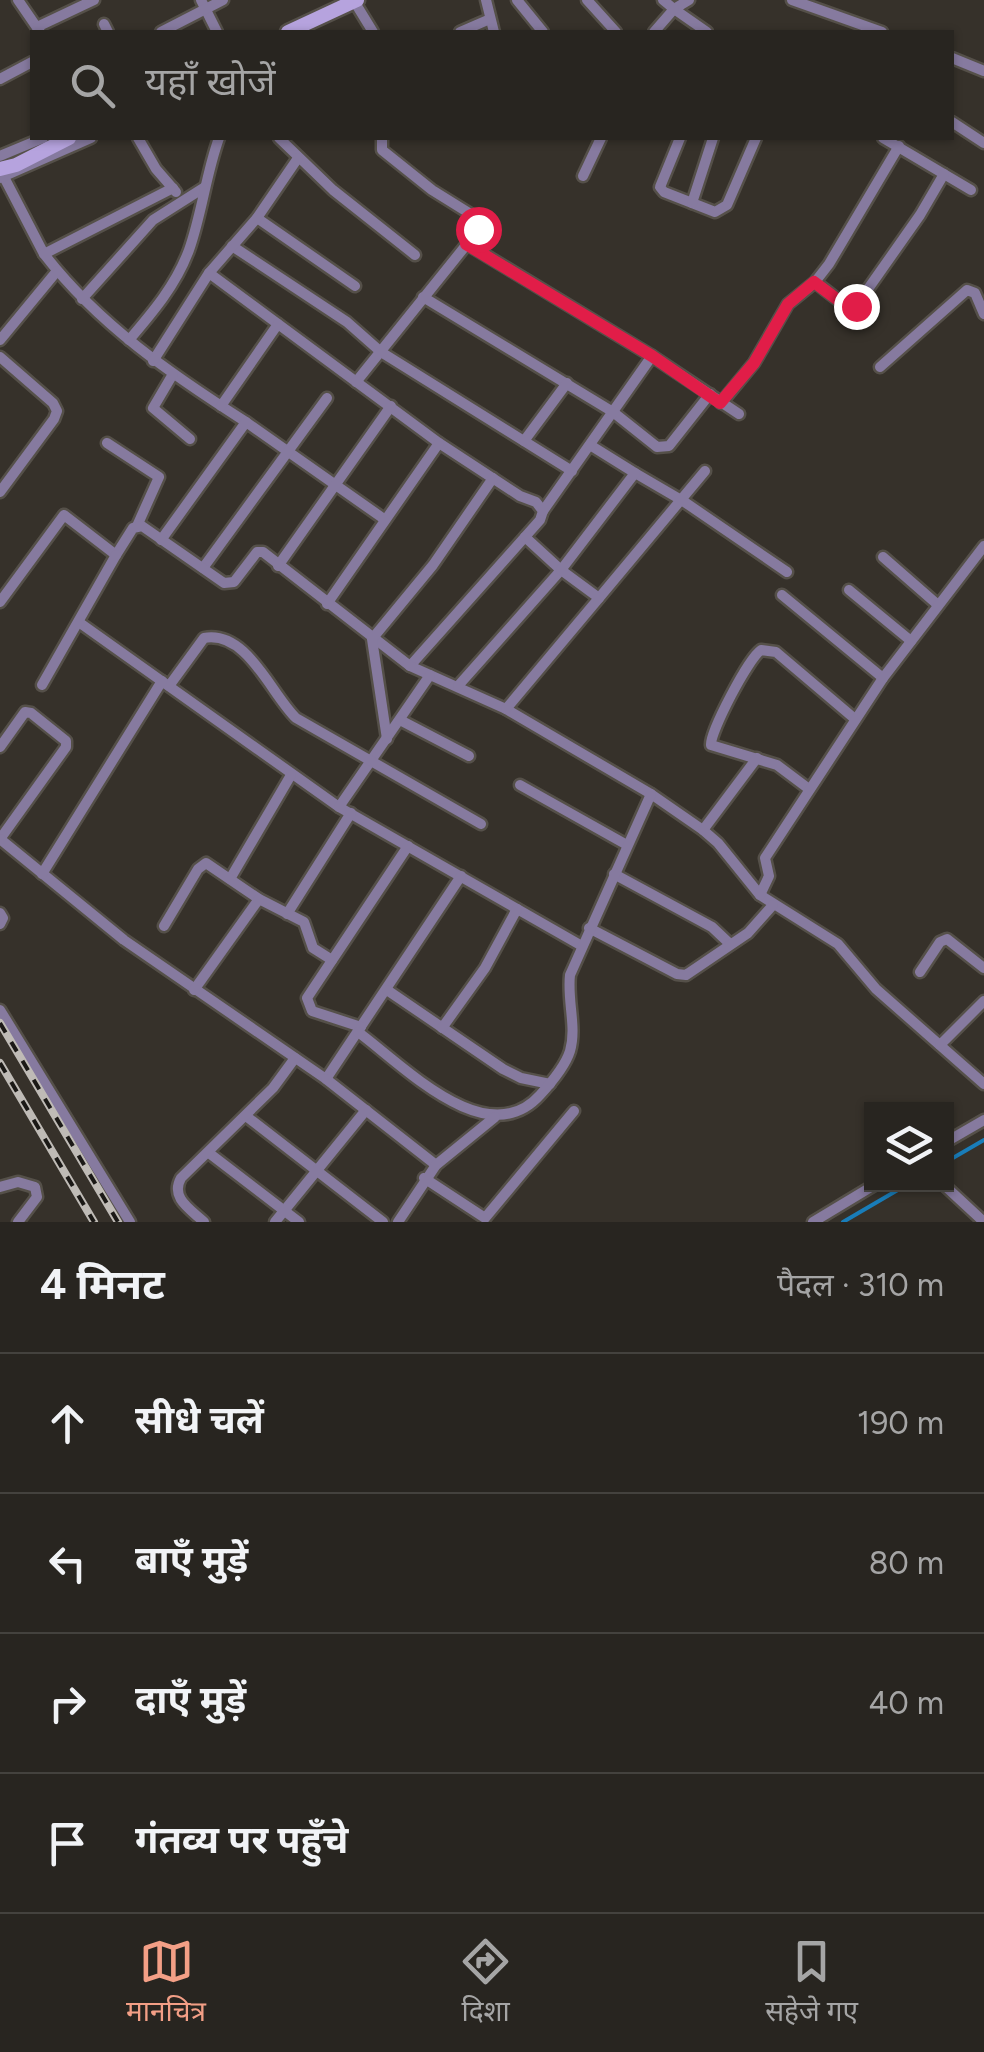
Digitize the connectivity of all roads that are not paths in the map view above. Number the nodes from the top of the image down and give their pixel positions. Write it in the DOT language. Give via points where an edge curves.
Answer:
graph roads {
  1 [pos="18,0"];
  2 [pos="224,0"];
  3 [pos="486,0"];
  4 [pos="518,0"];
  5 [pos="586,0"];
  6 [pos="663,0"];
  7 [pos="690,0"];
  8 [pos="792,0"];
  9 [pos="91,1"];
  10 [pos="355,1"];
  11 [pos="204,4"];
  12 [pos="810,4"];
  13 [pos="674,9"];
  14 [pos="490,19"];
  15 [pos="39,30"];
  16 [pos="164,30"];
  17 [pos="217,30"];
  18 [pos="292,30"];
  19 [pos="372,30"];
  20 [pos="465,30"];
  21 [pos="493,30"];
  22 [pos="541,30"];
  23 [pos="614,30"];
  24 [pos="656,30"];
  25 [pos="703,30"];
  26 [pos="877,30"];
  27 [pos="954,59"];
  28 [pos="30,63"];
  29 [pos="984,70"];
  30 [pos="0,80"];
  31 [pos="954,123"];
  32 [pos="39,140"];
  33 [pos="65,140"];
  34 [pos="86,140"];
  35 [pos="139,140"];
  36 [pos="218,140"];
  37 [pos="281,140"];
  38 [pos="382,140"];
  39 [pos="600,140"];
  40 [pos="679,140"];
  41 [pos="712,140"];
  42 [pos="755,140"];
  43 [pos="887,140"];
  44 [pos="984,143"];
  45 [pos="899,146"];
  46 [pos="0,156"];
  47 [pos="298,158"];
  48 [pos="944,174"];
  49 [pos="2,175"];
  50 [pos="584,176"];
  51 [pos="205,187"];
  52 [pos="173,188"];
  53 [pos="971,190"];
  54 [pos="182,200"];
  55 [pos="692,203"];
  56 [pos="257,218"];
  57 [pos="466,244"];
  58 [pos="232,246"];
  59 [pos="44,254"];
  60 [pos="415,255"];
  61 [pos="57,271"];
  62 [pos="209,273"];
  63 [pos="814,282"];
  64 [pos="356,286"];
  65 [pos="423,297"];
  66 [pos="82,299"];
  67 [pos="984,314"];
  68 [pos="278,324"];
  69 [pos="0,340"];
  70 [pos="129,340"];
  71 [pos="381,352"];
  72 [pos="652,356"];
  73 [pos="0,357"];
  74 [pos="153,361"];
  75 [pos="880,366"];
  76 [pos="173,374"];
  77 [pos="356,382"];
  78 [pos="567,382"];
  79 [pos="710,394"];
  80 [pos="327,398"];
  81 [pos="720,403"];
  82 [pos="222,406"];
  83 [pos="391,406"];
  84 [pos="612,412"];
  85 [pos="740,414"];
  86 [pos="246,422"];
  87 [pos="190,439"];
  88 [pos="524,441"];
  89 [pos="107,443"];
  90 [pos="439,443"];
  91 [pos="590,445"];
  92 [pos="288,449"];
  93 [pos="572,471"];
  94 [pos="706,471"];
  95 [pos="634,473"];
  96 [pos="493,478"];
  97 [pos="336,485"];
  98 [pos="0,492"];
  99 [pos="683,501"];
  100 [pos="542,511"];
  101 [pos="384,519"];
  102 [pos="137,526"];
  103 [pos="525,537"];
  104 [pos="162,540"];
  105 [pos="984,546"];
  106 [pos="116,555"];
  107 [pos="883,557"];
  108 [pos="278,566"];
  109 [pos="203,568"];
  110 [pos="561,570"];
  111 [pos="787,572"];
  112 [pos="850,590"];
  113 [pos="782,595"];
  114 [pos="599,598"];
  115 [pos="0,602"];
  116 [pos="327,604"];
  117 [pos="938,604"];
  118 [pos="80,623"];
  119 [pos="372,639"];
  120 [pos="911,640"];
  121 [pos="410,666"];
  122 [pos="430,674"];
  123 [pos="883,678"];
  124 [pos="166,683"];
  125 [pos="42,685"];
  126 [pos="458,686"];
  127 [pos="506,710"];
  128 [pos="856,718"];
  129 [pos="400,720"];
  130 [pos="387,740"];
  131 [pos="0,747"];
  132 [pos="468,756"];
  133 [pos="758,758"];
  134 [pos="371,764"];
  135 [pos="291,774"];
  136 [pos="520,785"];
  137 [pos="810,789"];
  138 [pos="650,794"];
  139 [pos="339,807"];
  140 [pos="351,814"];
  141 [pos="481,824"];
  142 [pos="703,830"];
  143 [pos="0,839"];
  144 [pos="408,846"];
  145 [pos="627,846"];
  146 [pos="42,874"];
  147 [pos="614,874"];
  148 [pos="461,876"];
  149 [pos="230,879"];
  150 [pos="760,895"];
  151 [pos="258,900"];
  152 [pos="772,905"];
  153 [pos="517,909"];
  154 [pos="0,913"];
  155 [pos="288,914"];
  156 [pos="0,924"];
  157 [pos="164,926"];
  158 [pos="589,928"];
  159 [pos="730,944"];
  160 [pos="582,946"];
  161 [pos="332,960"];
  162 [pos="984,968"];
  163 [pos="920,972"];
  164 [pos="194,990"];
  165 [pos="387,990"];
  166 [pos="984,1001"];
  167 [pos="0,1010"];
  168 [pos="442,1028"];
  169 [pos="360,1029"];
  170 [pos="940,1044"];
  171 [pos="295,1058"];
  172 [pos="326,1079"];
  173 [pos="550,1084"];
  174 [pos="984,1084"];
  175 [pos="366,1110"];
  176 [pos="574,1111"];
  177 [pos="246,1116"];
  178 [pos="494,1117"];
  179 [pos="984,1120"];
  180 [pos="954,1137"];
  181 [pos="210,1152"];
  182 [pos="436,1165"];
  183 [pos="318,1168"];
  184 [pos="424,1178"];
  185 [pos="0,1188"];
  186 [pos="864,1191"];
  187 [pos="951,1192"];
  188 [pos="284,1210"];
  189 [pos="18,1222"];
  190 [pos="130,1222"];
  191 [pos="204,1222"];
  192 [pos="275,1222"];
  193 [pos="299,1222"];
  194 [pos="383,1222"];
  195 [pos="398,1222"];
  196 [pos="814,1222"];
  197 [pos="984,1222"];
  1 -- 15 [label="street"];
  2 -- 11 [label="street"];
  3 -- 14 [label="street"];
  4 -- 22 [label="street"];
  5 -- 23 [label="street"];
  6 -- 13 [label="street"];
  7 -- 13 [label="street"];
  8 -- 12 [label="street"];
  9 -- 15 [label="street"];
  10 -- 18 [label="main road"];
  10 -- 19 [label="street"];
  11 -- 16 [label="street"];
  11 -- 17 [label="street"];
  12 -- 26 [label="street"];
  13 -- 24 [label="street"];
  13 -- 25 [label="street"];
  14 -- 20 [label="street"];
  14 -- 21 [label="street"];
  27 -- 29 [label="street"];
  28 -- 30 [label="street"];
  31 -- 44 [label="street"];
  32 -- 46 [label="street"];
  33 -- 49 [label="main road"];
  34 -- 49 [label="street"];
  35 -- 52 [label="street"];
  36 -- 51 [label="street"];
  37 -- 47 [label="street"];
  38 -- 57 [label="street" via="382,150 477,218 478,229"];
  39 -- 50 [label="street"];
  40 -- 55 [label="street" via="660,187"];
  41 -- 55 [label="street"];
  42 -- 55 [label="street" via="723,210"];
  43 -- 45 [label="street"];
  45 -- 48 [label="street"];
  45 -- 63 [label="street"];
  47 -- 56 [label="street"];
  47 -- 60 [label="street"];
  48 -- 53 [label="street"];
  48 -- 63 [label="street" via="856,306"];
  49 -- 59 [label="street"];
  51 -- 54 [label="street"];
  51 -- 70 [label="street" via="174,281"];
  52 -- 54 [label="street"];
  52 -- 59 [label="street"];
  54 -- 66 [label="street" via="154,220"];
  56 -- 58 [label="street"];
  56 -- 64 [label="street"];
  57 -- 65 [label="street"];
  57 -- 72 [label="street"];
  58 -- 62 [label="street"];
  58 -- 71 [label="street" via="334,312"];
  59 -- 61 [label="street"];
  61 -- 66 [label="street"];
  61 -- 69 [label="street"];
  62 -- 68 [label="street"];
  62 -- 74 [label="street"];
  63 -- 81 [label="street" via="788,304 754,363"];
  65 -- 71 [label="street"];
  65 -- 78 [label="street"];
  66 -- 70 [label="street"];
  67 -- 75 [label="street" via="967,290"];
  68 -- 77 [label="street"];
  68 -- 82 [label="street"];
  70 -- 74 [label="street"];
  71 -- 77 [label="street"];
  71 -- 88 [label="street"];
  72 -- 79 [label="street"];
  72 -- 84 [label="street"];
  73 -- 98 [label="street" via="57,410"];
  74 -- 76 [label="street"];
  76 -- 82 [label="street"];
  76 -- 87 [label="street" via="153,408"];
  77 -- 83 [label="street"];
  78 -- 84 [label="street"];
  78 -- 88 [label="street"];
  79 -- 81 [label="street"];
  79 -- 84 [label="street" via="663,448"];
  80 -- 92 [label="street"];
  81 -- 85 [label="street"];
  82 -- 86 [label="street"];
  83 -- 90 [label="street"];
  83 -- 97 [label="street"];
  84 -- 91 [label="street"];
  86 -- 92 [label="street"];
  86 -- 104 [label="street"];
  88 -- 93 [label="street"];
  89 -- 102 [label="street" via="159,477"];
  90 -- 96 [label="street"];
  90 -- 101 [label="street"];
  91 -- 93 [label="street"];
  91 -- 95 [label="street"];
  92 -- 97 [label="street"];
  92 -- 109 [label="street"];
  93 -- 100 [label="street"];
  94 -- 99 [label="street"];
  95 -- 99 [label="street"];
  95 -- 110 [label="street"];
  96 -- 100 [label="street"];
  96 -- 119 [label="street"];
  97 -- 101 [label="street"];
  97 -- 108 [label="street"];
  99 -- 111 [label="street"];
  99 -- 114 [label="street"];
  100 -- 103 [label="street"];
  101 -- 116 [label="street"];
  102 -- 104 [label="street"];
  102 -- 106 [label="street"];
  103 -- 110 [label="street"];
  103 -- 121 [label="street"];
  104 -- 109 [label="street"];
  105 -- 117 [label="street"];
  106 -- 115 [label="street" via="68,516 60,517"];
  106 -- 118 [label="street"];
  107 -- 117 [label="street"];
  108 -- 109 [label="street" via="257,552 230,584"];
  108 -- 116 [label="street"];
  110 -- 114 [label="street"];
  110 -- 126 [label="street"];
  112 -- 120 [label="street"];
  113 -- 123 [label="street"];
  114 -- 127 [label="street"];
  116 -- 119 [label="street"];
  117 -- 120 [label="street"];
  118 -- 124 [label="street"];
  118 -- 125 [label="street"];
  119 -- 121 [label="street"];
  119 -- 130 [label="street"];
  120 -- 123 [label="street"];
  121 -- 122 [label="street"];
  122 -- 126 [label="street"];
  122 -- 129 [label="street"];
  123 -- 128 [label="street"];
  124 -- 134 [label="street" via="204,638 218,638 252,658 296,718"];
  124 -- 135 [label="street"];
  124 -- 146 [label="street"];
  126 -- 127 [label="street"];
  127 -- 138 [label="street"];
  128 -- 133 [label="street" via="776,652 760,650 744,668 710,741"];
  128 -- 137 [label="street"];
  129 -- 130 [label="street"];
  129 -- 132 [label="street"];
  130 -- 134 [label="street"];
  131 -- 143 [label="street" via="26,712 66,741"];
  133 -- 137 [label="street"];
  133 -- 142 [label="street"];
  134 -- 139 [label="street"];
  134 -- 141 [label="street"];
  135 -- 139 [label="street"];
  135 -- 149 [label="street"];
  136 -- 145 [label="street"];
  137 -- 150 [label="street" via="765,858 769,876"];
  138 -- 142 [label="street"];
  138 -- 145 [label="street"];
  139 -- 140 [label="street"];
  140 -- 144 [label="street"];
  140 -- 155 [label="street"];
  142 -- 150 [label="street"];
  143 -- 146 [label="street"];
  144 -- 148 [label="street"];
  144 -- 161 [label="street"];
  145 -- 147 [label="street"];
  146 -- 164 [label="street"];
  147 -- 158 [label="street"];
  147 -- 159 [label="street" via="712,927"];
  148 -- 153 [label="street"];
  148 -- 165 [label="street"];
  149 -- 151 [label="street"];
  149 -- 157 [label="street" via="211,864 201,865"];
  150 -- 152 [label="street"];
  151 -- 155 [label="street"];
  151 -- 164 [label="street"];
  152 -- 159 [label="street" via="757,926"];
  152 -- 170 [label="street" via="838,944 876,989"];
  153 -- 160 [label="street"];
  153 -- 168 [label="street"];
  154 -- 156 [label="street"];
  155 -- 161 [label="street" via="304,922 313,948"];
  158 -- 159 [label="street" via="686,976"];
  158 -- 160 [label="street"];
  160 -- 173 [label="street" via="567,996 573,1037"];
  161 -- 169 [label="street" via="308,1007"];
  162 -- 163 [label="street" via="948,939"];
  164 -- 171 [label="street"];
  165 -- 168 [label="street"];
  165 -- 169 [label="street"];
  166 -- 170 [label="street"];
  167 -- 190 [label="street"];
  168 -- 173 [label="street" via="502,1069"];
  169 -- 172 [label="street"];
  169 -- 178 [label="street" via="446,1098"];
  170 -- 174 [label="street"];
  171 -- 172 [label="street"];
  171 -- 177 [label="street"];
  172 -- 175 [label="street"];
  173 -- 178 [label="street" via="531,1105"];
  175 -- 182 [label="street"];
  175 -- 183 [label="street"];
  176 -- 184 [label="street" via="485,1218"];
  177 -- 181 [label="street"];
  177 -- 183 [label="street"];
  178 -- 182 [label="street"];
  179 -- 180 [label="street"];
  181 -- 188 [label="street"];
  181 -- 191 [label="street" via="190,1166 176,1192"];
  182 -- 184 [label="street"];
  183 -- 188 [label="street"];
  183 -- 194 [label="street"];
  184 -- 195 [label="street"];
  185 -- 189 [label="street" via="18,1182 35,1187 37,1197"];
  186 -- 196 [label="street"];
  187 -- 197 [label="street"];
  188 -- 192 [label="street"];
  188 -- 193 [label="street"];
}
